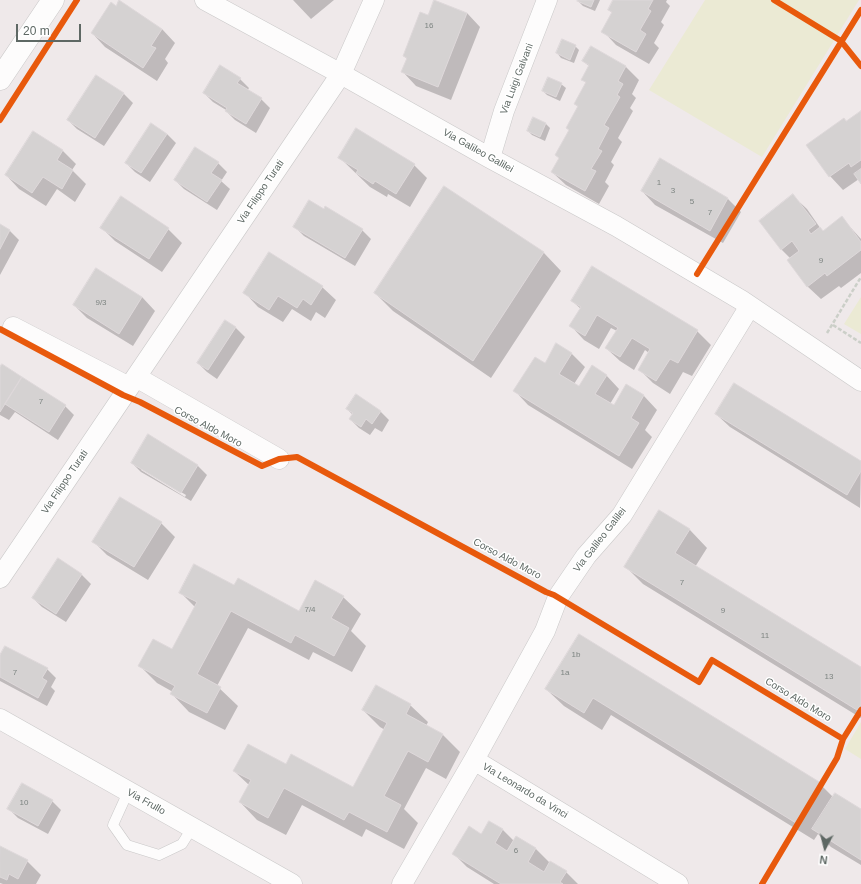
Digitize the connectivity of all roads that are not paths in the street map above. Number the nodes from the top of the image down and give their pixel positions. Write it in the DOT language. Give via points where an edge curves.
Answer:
graph roads {
  1 [pos="52,0"];
  2 [pos="205,0"];
  3 [pos="374,0"];
  4 [pos="547,0"];
  5 [pos="341,74"];
  6 [pos="0,79"];
  7 [pos="490,158"];
  8 [pos="750,306"];
  9 [pos="13,327"];
  10 [pos="861,381"];
  11 [pos="133,382"];
  12 [pos="279,459"];
  13 [pos="0,578"];
  14 [pos="0,719"];
  15 [pos="474,760"];
  16 [pos="128,792"];
  17 [pos="192,828"];
  18 [pos="292,884"];
  19 [pos="402,884"];
  20 [pos="678,884"];
  1 -- 6 [label="street"];
  2 -- 5 [label="street, Via Galileo Galilei"];
  3 -- 5 [label="street, Via Filippo Turati"];
  4 -- 7 [label="street, Via Luigi Galvani" via="504,111"];
  5 -- 7 [label="street, Via Galileo Galilei"];
  5 -- 11 [label="street, Via Filippo Turati"];
  7 -- 8 [label="street, Via Galileo Galilei" via="616,226"];
  8 -- 10 [label="street, Via Galileo Galilei"];
  8 -- 15 [label="street, Via Galileo Galilei" via="622,515 586,556 558,597 545,631"];
  9 -- 11 [label="street"];
  11 -- 12 [label="street"];
  11 -- 13 [label="street, Via Filippo Turati"];
  14 -- 16 [label="street, Via Frullo"];
  15 -- 19 [label="street, Via Leonardo da Vinci"];
  15 -- 20 [label="street, Via Leonardo da Vinci"];
  16 -- 17 [label="street, Via Frullo"];
  16 -- 17 [label="lane" via="113,825 127,845 159,855 182,844"];
  17 -- 18 [label="street, Via Frullo"];
}
